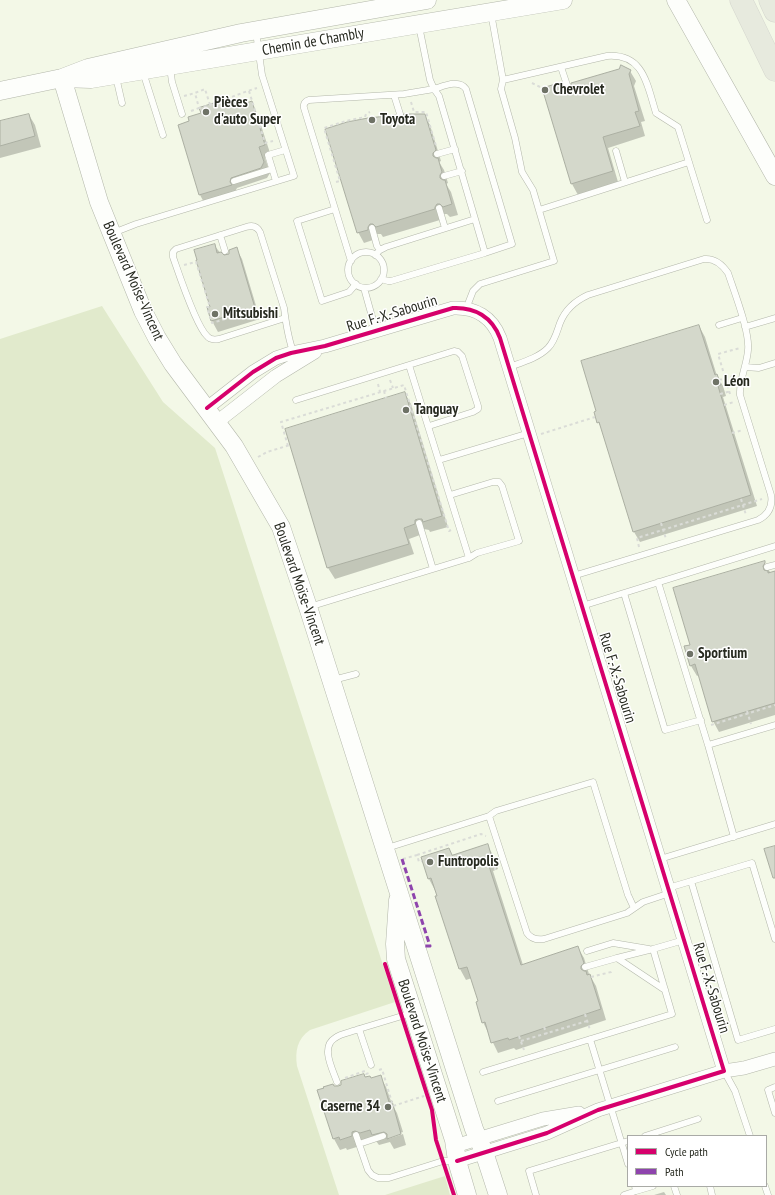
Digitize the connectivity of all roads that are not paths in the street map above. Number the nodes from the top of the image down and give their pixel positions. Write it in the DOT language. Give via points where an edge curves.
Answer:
graph roads {
  1 [pos="563,0"];
  2 [pos="676,0"];
  3 [pos="418,1"];
  4 [pos="489,4"];
  5 [pos="743,4"];
  6 [pos="418,24"];
  7 [pos="256,30"];
  8 [pos="258,52"];
  9 [pos="169,58"];
  10 [pos="141,64"];
  11 [pos="561,67"];
  12 [pos="114,69"];
  13 [pos="775,70"];
  14 [pos="62,78"];
  15 [pos="503,80"];
  16 [pos="566,85"];
  17 [pos="434,88"];
  18 [pos="0,91"];
  19 [pos="394,95"];
  20 [pos="122,103"];
  21 [pos="182,114"];
  22 [pos="400,114"];
  23 [pos="163,135"];
  24 [pos="455,149"];
  25 [pos="286,150"];
  26 [pos="616,151"];
  27 [pos="437,154"];
  28 [pos="689,162"];
  29 [pos="272,169"];
  30 [pos="462,171"];
  31 [pos="444,176"];
  32 [pos="775,176"];
  33 [pos="234,181"];
  34 [pos="276,181"];
  35 [pos="626,182"];
  36 [pos="439,208"];
  37 [pos="335,209"];
  38 [pos="539,210"];
  39 [pos="475,219"];
  40 [pos="707,220"];
  41 [pos="372,228"];
  42 [pos="445,228"];
  43 [pos="111,234"];
  44 [pos="220,235"];
  45 [pos="225,251"];
  46 [pos="377,252"];
  47 [pos="485,253"];
  48 [pos="351,261"];
  49 [pos="381,279"];
  50 [pos="356,284"];
  51 [pos="364,288"];
  52 [pos="466,309"];
  53 [pos="285,318"];
  54 [pos="742,318"];
  55 [pos="775,318"];
  56 [pos="719,325"];
  57 [pos="745,328"];
  58 [pos="376,331"];
  59 [pos="296,358"];
  60 [pos="775,363"];
  61 [pos="410,365"];
  62 [pos="745,366"];
  63 [pos="509,367"];
  64 [pos="296,400"];
  65 [pos="212,415"];
  66 [pos="429,426"];
  67 [pos="535,434"];
  68 [pos="439,460"];
  69 [pos="775,484"];
  70 [pos="768,486"];
  71 [pos="450,495"];
  72 [pos="419,523"];
  73 [pos="775,546"];
  74 [pos="469,558"];
  75 [pos="775,565"];
  76 [pos="767,567"];
  77 [pos="433,569"];
  78 [pos="573,576"];
  79 [pos="658,582"];
  80 [pos="624,593"];
  81 [pos="582,606"];
  82 [pos="308,607"];
  83 [pos="356,674"];
  84 [pos="332,681"];
  85 [pos="701,720"];
  86 [pos="775,725"];
  87 [pos="708,745"];
  88 [pos="489,816"];
  89 [pos="775,824"];
  90 [pos="734,837"];
  91 [pos="385,848"];
  92 [pos="660,859"];
  93 [pos="691,881"];
  94 [pos="398,891"];
  95 [pos="669,891"];
  96 [pos="634,908"];
  97 [pos="775,939"];
  98 [pos="684,940"];
  99 [pos="653,949"];
  100 [pos="587,951"];
  101 [pos="617,958"];
  102 [pos="585,967"];
  103 [pos="665,990"];
  104 [pos="414,1013"];
  105 [pos="359,1029"];
  106 [pos="775,1029"];
  107 [pos="590,1039"];
  108 [pos="675,1047"];
  109 [pos="775,1059"];
  110 [pos="372,1069"];
  111 [pos="600,1070"];
  112 [pos="724,1071"];
  113 [pos="483,1072"];
  114 [pos="337,1082"];
  115 [pos="775,1087"];
  116 [pos="498,1101"];
  117 [pos="611,1106"];
  118 [pos="775,1113"];
  119 [pos="698,1119"];
  120 [pos="356,1135"];
  121 [pos="648,1135"];
  122 [pos="750,1135"];
  123 [pos="383,1136"];
  124 [pos="625,1142"];
  125 [pos="359,1144"];
  126 [pos="481,1145"];
  127 [pos="452,1156"];
  128 [pos="627,1157"];
  129 [pos="636,1188"];
  130 [pos="467,1195"];
  131 [pos="498,1195"];
  132 [pos="536,1195"];
  133 [pos="624,1195"];
  1 -- 4 [label="street, Chemin de Chambly"];
  2 -- 32 [label="street"];
  3 -- 7 [label="street, Chemin de Chambly"];
  4 -- 6 [label="street, Chemin de Chambly"];
  4 -- 15 [label="lane"];
  5 -- 13 [label="highway"];
  6 -- 8 [label="street, Chemin de Chambly"];
  6 -- 17 [label="lane"];
  7 -- 8 [label="lane"];
  7 -- 9 [label="street, Chemin de Chambly"];
  8 -- 9 [label="street, Chemin de Chambly"];
  8 -- 25 [label="lane" via="262,75"];
  9 -- 10 [label="street, Chemin de Chambly"];
  9 -- 21 [label="lane" via="172,82"];
  10 -- 12 [label="street, Chemin de Chambly"];
  10 -- 23 [label="lane"];
  11 -- 15 [label="lane"];
  11 -- 16 [label="lane"];
  11 -- 28 [label="lane" via="611,56 624,58 636,64 646,82 656,113 678,127"];
  12 -- 14 [label="street, Chemin de Chambly" via="91,79"];
  12 -- 20 [label="lane"];
  14 -- 18 [label="street, Chemin de Chambly"];
  14 -- 43 [label="street, Boulevard Moïse-Vincent" via="94,187"];
  15 -- 38 [label="lane" via="501,89 516,138 522,172 533,190"];
  17 -- 19 [label="lane"];
  17 -- 24 [label="lane" via="439,96"];
  17 -- 47 [label="lane" via="456,84 463,85 466,89 512,244"];
  19 -- 22 [label="lane"];
  19 -- 37 [label="lane" via="309,100 305,103 304,108"];
  24 -- 27 [label="lane"];
  24 -- 30 [label="lane"];
  25 -- 29 [label="lane" via="268,156"];
  25 -- 34 [label="lane" via="294,176"];
  26 -- 35 [label="lane"];
  28 -- 35 [label="lane"];
  28 -- 40 [label="lane"];
  29 -- 33 [label="lane"];
  29 -- 34 [label="lane"];
  30 -- 31 [label="lane"];
  30 -- 39 [label="lane"];
  34 -- 43 [label="lane"];
  35 -- 38 [label="lane"];
  36 -- 42 [label="lane"];
  37 -- 48 [label="lane"];
  37 -- 50 [label="lane" via="297,221 322,301 349,292"];
  38 -- 52 [label="lane" via="554,261 480,284 473,291"];
  39 -- 42 [label="lane"];
  39 -- 47 [label="lane"];
  41 -- 46 [label="lane"];
  42 -- 46 [label="lane"];
  43 -- 65 [label="street, Boulevard Moïse-Vincent" via="157,338 181,376"];
  44 -- 45 [label="lane"];
  44 -- 53 [label="lane" via="250,226 259,230"];
  44 -- 53 [label="lane" via="176,249 172,253 205,335 210,339 216,339"];
  46 -- 48 [label="lane" via="360,253"];
  46 -- 49 [label="lane" via="384,270"];
  47 -- 49 [label="lane" via="388,282"];
  48 -- 50 [label="lane" via="349,275"];
  49 -- 51 [label="lane" via="375,286"];
  50 -- 51 [label="lane"];
  51 -- 58 [label="lane"];
  52 -- 58 [label="street, Rue F.-X.-Sabourin" via="448,310"];
  52 -- 63 [label="street, Rue F.-X.-Sabourin" via="480,313 492,323 498,332"];
  53 -- 59 [label="lane" via="287,333"];
  54 -- 56 [label="lane"];
  54 -- 57 [label="lane"];
  54 -- 63 [label="lane" via="726,269 718,262 704,259 584,296 565,313 553,341 546,350"];
  55 -- 57 [label="lane"];
  57 -- 62 [label="lane" via="749,345"];
  58 -- 59 [label="street, Rue F.-X.-Sabourin" via="325,346"];
  59 -- 65 [label="street, Rue F.-X.-Sabourin" via="276,358 260,367"];
  60 -- 62 [label="lane" via="759,368"];
  61 -- 64 [label="lane"];
  61 -- 66 [label="lane"];
  61 -- 66 [label="lane" via="454,351 460,352 462,356 478,409"];
  62 -- 70 [label="lane" via="740,395"];
  63 -- 67 [label="street, Rue F.-X.-Sabourin"];
  65 -- 82 [label="street, Boulevard Moïse-Vincent" via="241,456 281,527"];
  66 -- 68 [label="lane"];
  67 -- 68 [label="lane"];
  67 -- 78 [label="street, Rue F.-X.-Sabourin"];
  68 -- 71 [label="lane"];
  69 -- 70 [label="lane"];
  70 -- 78 [label="lane" via="771,505 761,518"];
  71 -- 74 [label="lane"];
  71 -- 74 [label="lane" via="493,482 498,482 502,486 518,541 477,553"];
  72 -- 77 [label="lane"];
  73 -- 79 [label="lane"];
  74 -- 77 [label="lane"];
  75 -- 76 [label="lane"];
  77 -- 82 [label="lane"];
  78 -- 81 [label="street, Rue F.-X.-Sabourin"];
  79 -- 80 [label="lane"];
  79 -- 85 [label="lane"];
  80 -- 81 [label="lane"];
  80 -- 85 [label="lane" via="665,730"];
  81 -- 92 [label="street, Rue F.-X.-Sabourin"];
  82 -- 84 [label="street, Boulevard Moïse-Vincent"];
  83 -- 84 [label="lane"];
  84 -- 91 [label="street, Boulevard Moïse-Vincent"];
  85 -- 87 [label="lane"];
  86 -- 87 [label="lane"];
  87 -- 90 [label="lane"];
  88 -- 91 [label="lane"];
  88 -- 96 [label="lane" via="527,933 532,938 544,939 627,913"];
  88 -- 96 [label="lane" via="496,810 593,782"];
  89 -- 90 [label="lane"];
  90 -- 92 [label="lane"];
  91 -- 94 [label="street, Boulevard Moïse-Vincent"];
  92 -- 95 [label="street, Rue F.-X.-Sabourin"];
  93 -- 95 [label="lane"];
  93 -- 97 [label="lane" via="752,863"];
  93 -- 106 [label="lane" via="738,1040"];
  94 -- 104 [label="street, Boulevard Moïse-Vincent" via="395,953"];
  94 -- 126 [label="street, Boulevard Moïse-Vincent"];
  95 -- 96 [label="lane"];
  95 -- 98 [label="street, Rue F.-X.-Sabourin"];
  98 -- 99 [label="lane"];
  98 -- 112 [label="street, Rue F.-X.-Sabourin"];
  99 -- 100 [label="lane" via="612,943"];
  99 -- 101 [label="lane"];
  99 -- 103 [label="lane"];
  101 -- 102 [label="lane"];
  101 -- 103 [label="lane"];
  103 -- 107 [label="lane" via="672,1014"];
  104 -- 105 [label="lane"];
  104 -- 127 [label="street, Boulevard Moïse-Vincent"];
  105 -- 110 [label="lane"];
  105 -- 114 [label="lane" via="337,1036 330,1042 328,1053"];
  107 -- 111 [label="lane"];
  107 -- 113 [label="lane"];
  108 -- 111 [label="lane"];
  109 -- 112 [label="street"];
  111 -- 116 [label="lane"];
  111 -- 117 [label="lane"];
  112 -- 117 [label="street"];
  112 -- 122 [label="lane" via="735,1091"];
  115 -- 118 [label="lane" via="768,1090"];
  117 -- 124 [label="lane"];
  117 -- 126 [label="street" via="543,1119"];
  119 -- 121 [label="lane"];
  120 -- 125 [label="lane"];
  123 -- 125 [label="lane"];
  124 -- 128 [label="lane"];
  124 -- 132 [label="lane" via="529,1171"];
  125 -- 127 [label="lane" via="368,1170 378,1178 389,1178"];
  126 -- 127 [label="street"];
  126 -- 131 [label="street, Boulevard Moïse-Vincent"];
  127 -- 130 [label="street, Boulevard Moïse-Vincent"];
  129 -- 133 [label="lane"];
}
